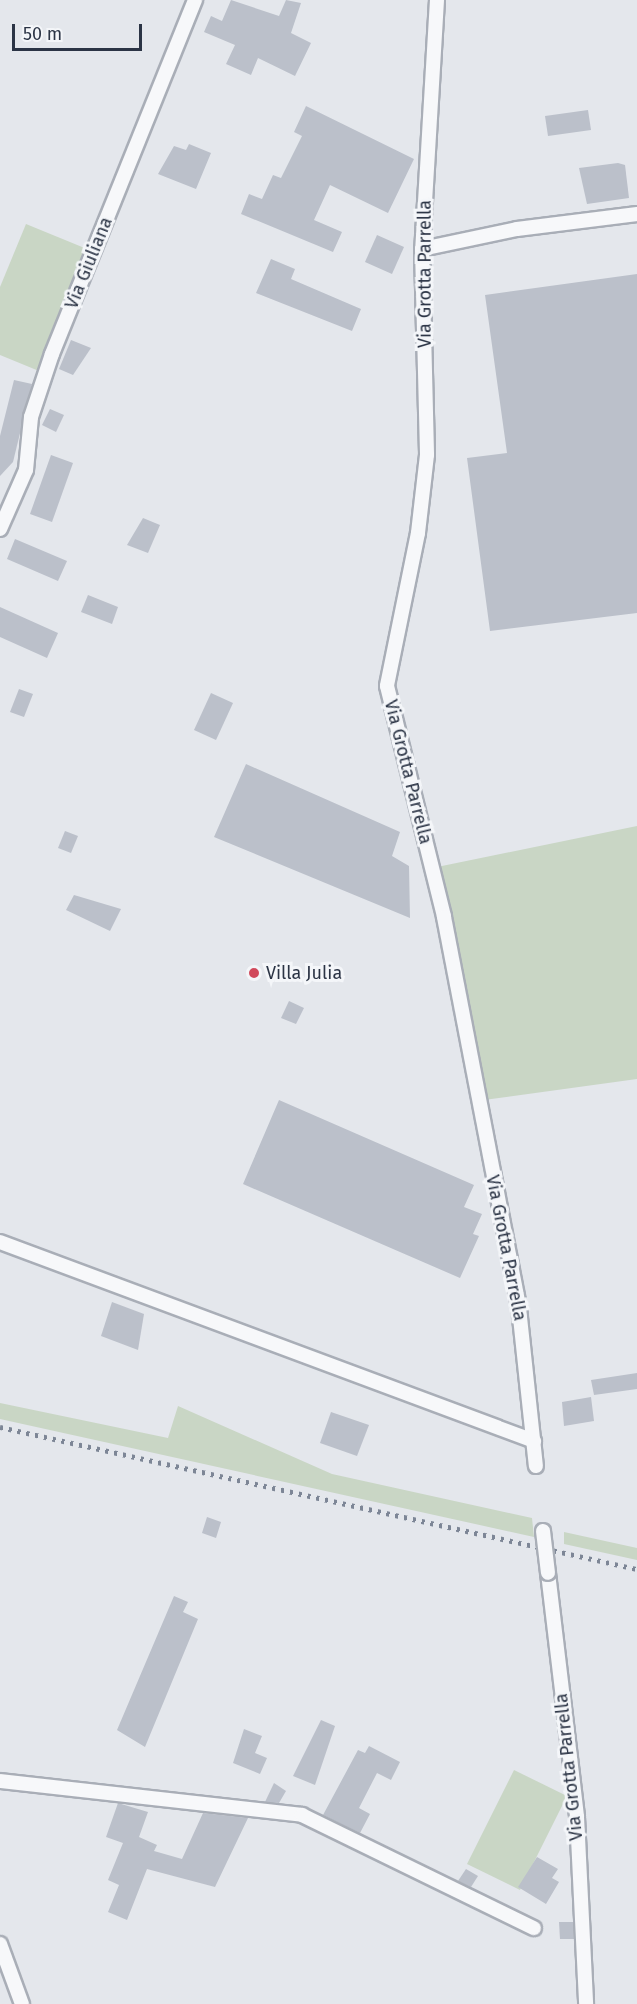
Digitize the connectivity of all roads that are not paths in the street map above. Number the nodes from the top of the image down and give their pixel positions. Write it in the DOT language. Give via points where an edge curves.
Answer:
graph roads {
  1 [pos="195,0"];
  2 [pos="436,0"];
  3 [pos="637,214"];
  4 [pos="422,249"];
  5 [pos="0,529"];
  6 [pos="0,1242"];
  7 [pos="534,1441"];
  8 [pos="536,1466"];
  9 [pos="543,1532"];
  10 [pos="0,1780"];
  11 [pos="534,1928"];
  12 [pos="0,1944"];
  13 [pos="22,2004"];
  14 [pos="586,2004"];
  1 -- 5 [label="street, Via Giuliana" via="52,354 31,417 26,470"];
  2 -- 4 [label="street, Via Grotta Parrella"];
  3 -- 4 [label="street" via="518,229"];
  4 -- 7 [label="street, Via Grotta Parrella" via="427,454 418,533 387,686 444,917 519,1308"];
  6 -- 7 [label="street"];
  7 -- 8 [label="street, Via Grotta Parrella"];
  9 -- 14 [label="street, Via Grotta Parrella, bridge" via="577,1817"];
  10 -- 11 [label="street" via="302,1815"];
  12 -- 13 [label="street"];
}
